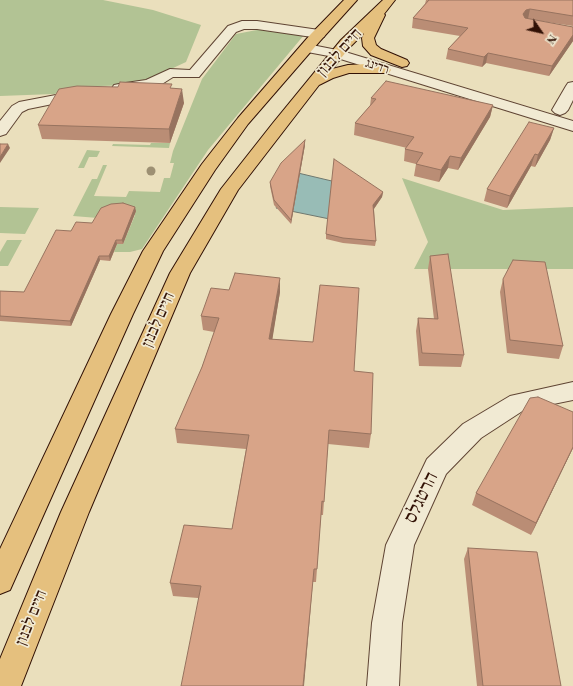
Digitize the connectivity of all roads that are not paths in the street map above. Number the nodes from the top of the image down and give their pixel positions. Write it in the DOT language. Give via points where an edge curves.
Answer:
graph roads {
  1 [pos="351,0"];
  2 [pos="386,4"];
  3 [pos="313,41"];
  4 [pos="341,51"];
  5 [pos="402,63"];
  6 [pos="384,70"];
  7 [pos="435,80"];
  8 [pos="313,84"];
  9 [pos="573,86"];
  10 [pos="107,88"];
  11 [pos="93,90"];
  12 [pos="567,112"];
  13 [pos="573,126"];
  14 [pos="0,131"];
  15 [pos="573,392"];
  16 [pos="0,580"];
  17 [pos="5,686"];
  18 [pos="383,686"];
  1 -- 3 [label="main road, חיים לבנון"];
  2 -- 4 [label="main road, חיים לבנון"];
  2 -- 5 [label="main road" via="368,38 370,46 376,52"];
  3 -- 4 [label="street, רדינג"];
  3 -- 10 [label="street, רדינג" via="242,20 194,74 170,73 148,84"];
  3 -- 16 [label="main road, חיים לבנון" via="243,121 208,168 154,251 122,314"];
  4 -- 5 [label="street, רדינג"];
  4 -- 6 [label="street, רדינג"];
  4 -- 8 [label="main road, חיים לבנון"];
  5 -- 7 [label="street, רדינג"];
  6 -- 7 [label="street, רדינג"];
  6 -- 8 [label="main road" via="348,69 328,75"];
  7 -- 12 [label="street, רדינג"];
  7 -- 13 [label="street, רדינג"];
  8 -- 17 [label="main road, חיים לבנון" via="230,189 180,273 75,512"];
  9 -- 12 [label="street"];
  11 -- 14 [label="street" via="24,105 17,109"];
  15 -- 18 [label="street, הרטגלס" via="518,402 472,431 436,467 400,545 387,622"];
}
